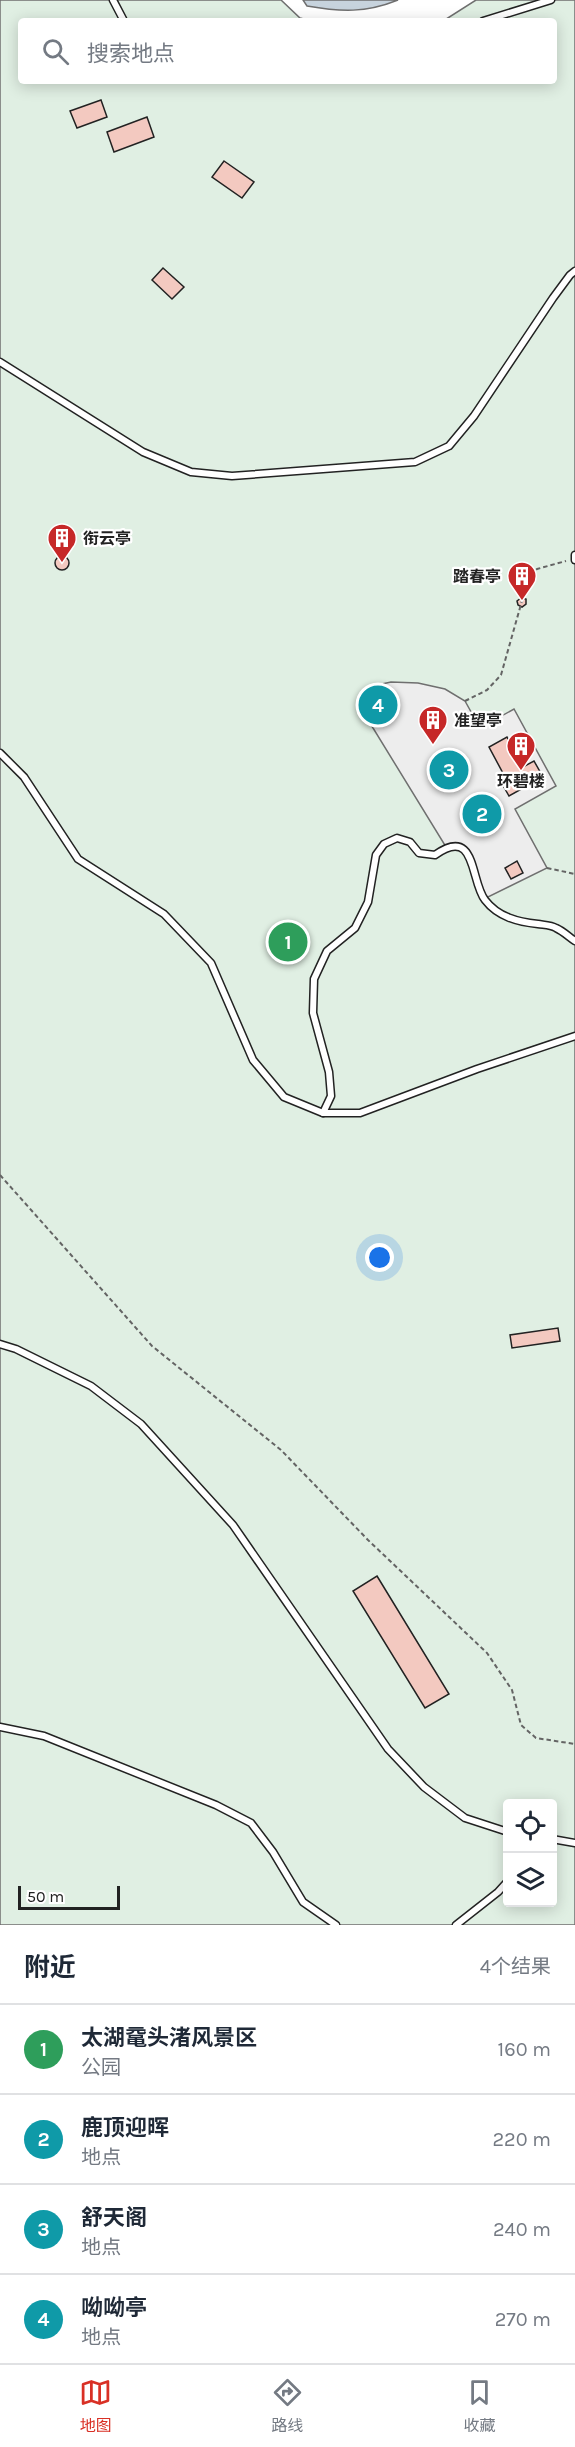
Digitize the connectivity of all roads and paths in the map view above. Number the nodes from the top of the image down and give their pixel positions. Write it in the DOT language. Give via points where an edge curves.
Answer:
graph roads {
  1 [pos="113,0"];
  2 [pos="551,0"];
  3 [pos="122,18"];
  4 [pos="493,18"];
  5 [pos="575,271"];
  6 [pos="0,362"];
  7 [pos="575,558"];
  8 [pos="465,702"];
  9 [pos="0,753"];
  10 [pos="547,868"];
  11 [pos="575,874"];
  12 [pos="575,941"];
  13 [pos="575,1036"];
  14 [pos="323,1113"];
  15 [pos="0,1175"];
  16 [pos="0,1344"];
  17 [pos="0,1727"];
  18 [pos="575,1744"];
  19 [pos="503,1831"];
  20 [pos="557,1840"];
  21 [pos="575,1843"];
  22 [pos="503,1886"];
  23 [pos="336,1925"];
  24 [pos="456,1925"];
  1 -- 3 [label="lane"];
  2 -- 4 [label="lane"];
  5 -- 6 [label="lane" via="449,446 415,462 232,476 191,472 143,452"];
  7 -- 8 [label="path" via="537,569 529,576 501,675 487,690"];
  9 -- 14 [label="lane" via="24,777 78,859 164,914 211,963 253,1060 284,1097"];
  10 -- 11 [label="path"];
  12 -- 14 [label="lane" via="555,927 500,914 484,899 469,853 459,847 446,847 435,855 419,853 410,842 397,838 384,844 376,855 368,902 355,928 327,951 314,980 313,1013 329,1072 331,1096"];
  13 -- 14 [label="lane" via="360,1113"];
  15 -- 18 [label="path" via="152,1346 281,1450 368,1540 487,1653 512,1690 521,1725 536,1738"];
  16 -- 19 [label="lane" via="91,1386 141,1424 233,1526 388,1749 424,1787 465,1818"];
  17 -- 23 [label="lane" via="44,1736 216,1805 251,1823 303,1902"];
  20 -- 21 [label="lane"];
  22 -- 24 [label="lane"];
}
